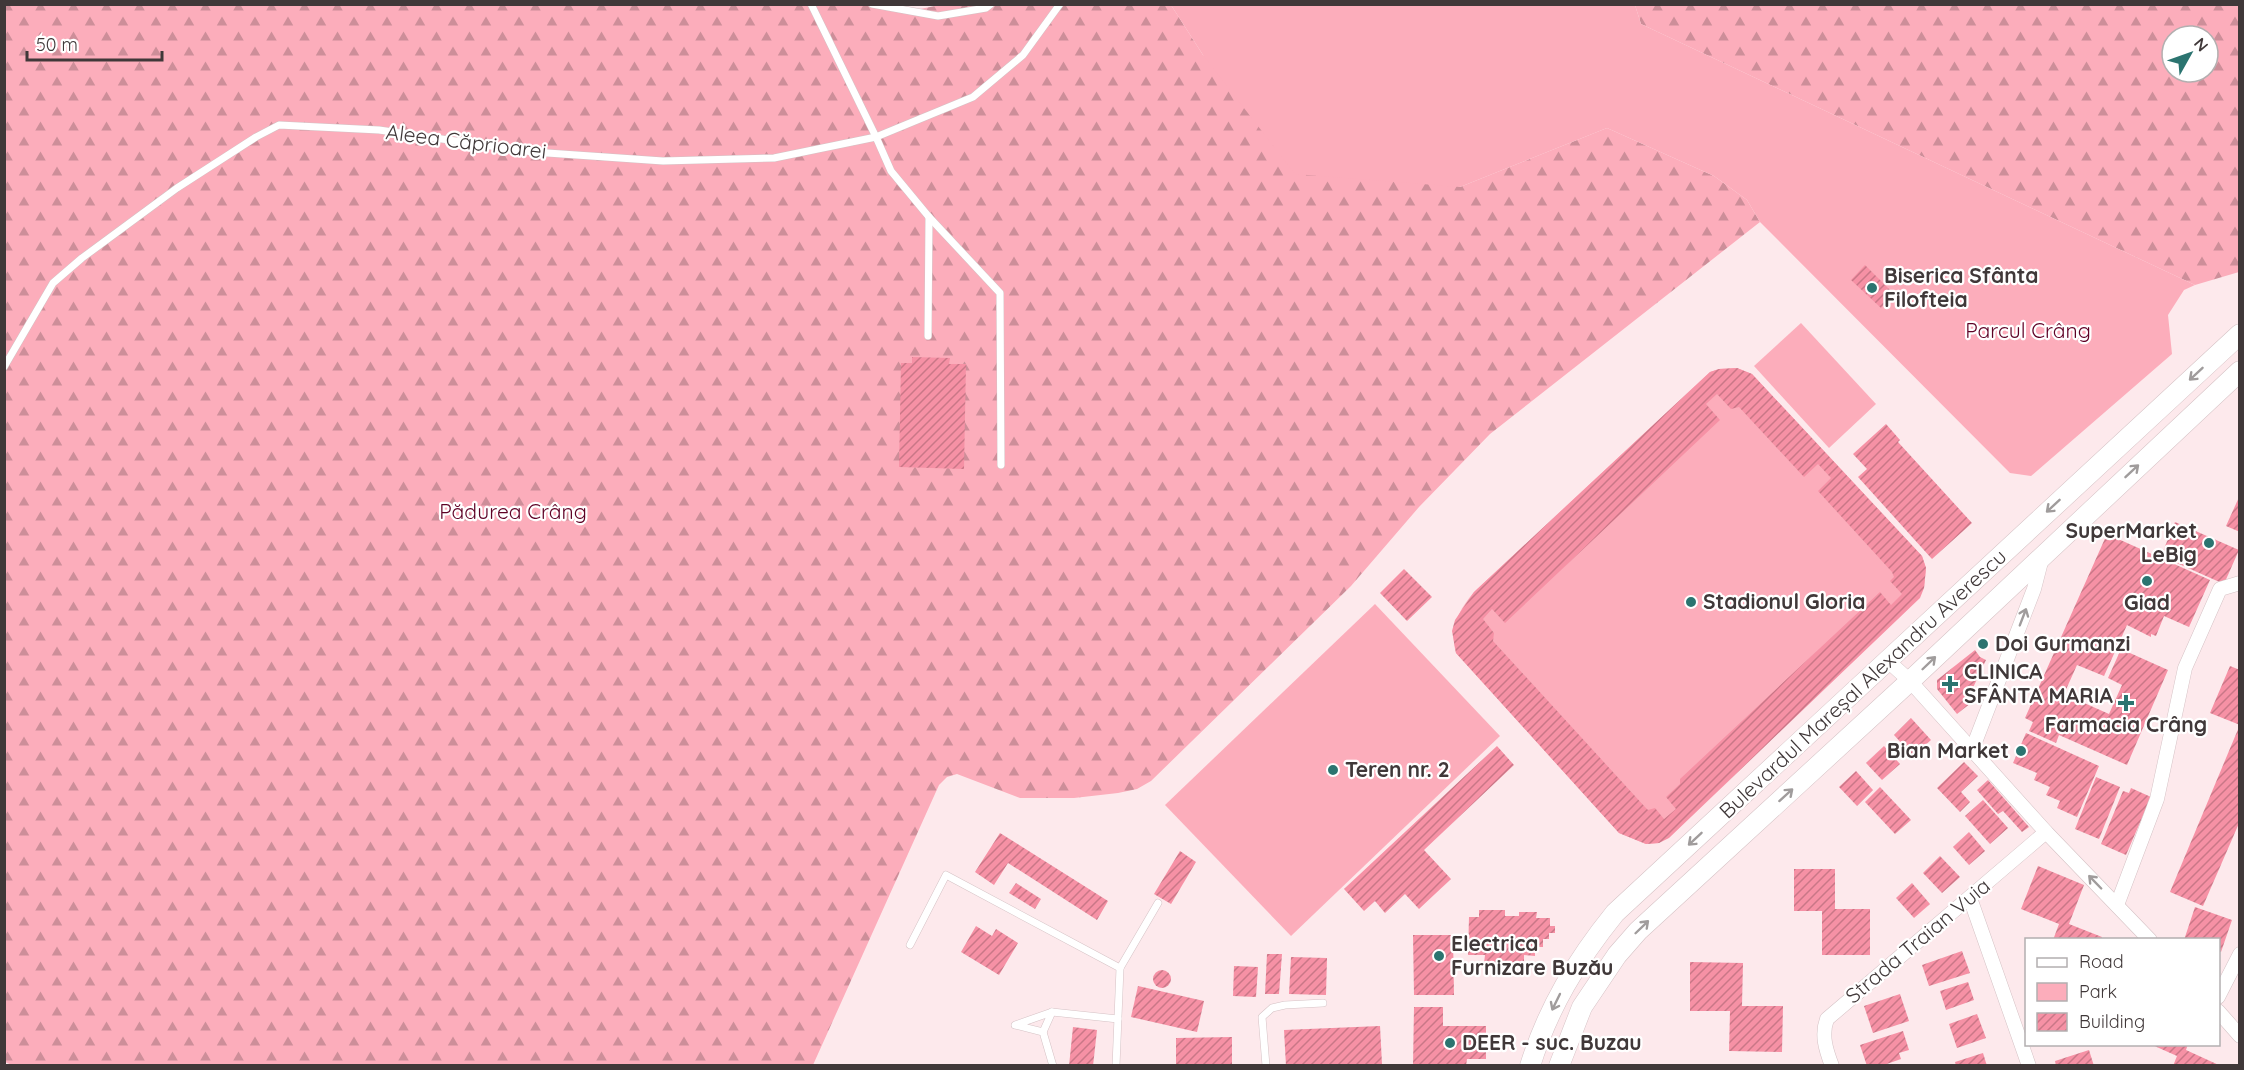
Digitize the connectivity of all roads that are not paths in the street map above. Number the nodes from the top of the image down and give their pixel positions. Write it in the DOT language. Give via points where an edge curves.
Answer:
graph roads {
  1 [pos="811,4"];
  2 [pos="872,4"];
  3 [pos="991,4"];
  4 [pos="1060,4"];
  5 [pos="876,137"];
  6 [pos="929,217"];
  7 [pos="2240,334"];
  8 [pos="928,336"];
  9 [pos="4,367"];
  10 [pos="2240,371"];
  11 [pos="1001,465"];
  12 [pos="2042,555"];
  13 [pos="2240,583"];
  14 [pos="1888,661"];
  15 [pos="1910,681"];
  16 [pos="1972,750"];
  17 [pos="2046,832"];
  18 [pos="1970,898"];
  19 [pos="1158,903"];
  20 [pos="2117,905"];
  21 [pos="2149,938"];
  22 [pos="910,945"];
  23 [pos="2240,954"];
  24 [pos="1120,968"];
  25 [pos="2220,993"];
  26 [pos="1323,1003"];
  27 [pos="1052,1012"];
  28 [pos="2220,1013"];
  29 [pos="1118,1019"];
  30 [pos="1043,1032"];
  31 [pos="2240,1036"];
  32 [pos="1830,1059"];
  33 [pos="1052,1065"];
  34 [pos="1116,1065"];
  35 [pos="1266,1065"];
  36 [pos="1530,1065"];
  37 [pos="1559,1065"];
  38 [pos="1819,1065"];
  39 [pos="2029,1065"];
  1 -- 5 [label="lane"];
  2 -- 3 [label="lane" via="938,16"];
  4 -- 5 [label="lane, Aleea Căprioarei" via="1023,55 973,98"];
  5 -- 6 [label="lane" via="891,171"];
  5 -- 9 [label="lane, Aleea Căprioarei" via="774,158 663,161 532,152 379,130 279,125 177,188 53,283"];
  6 -- 8 [label="lane"];
  6 -- 11 [label="lane" via="1000,293"];
  7 -- 14 [label="main road, Bulevardul Mareșal Alexandru Averescu, one-way"];
  12 -- 10 [label="main road, Bulevardul Mareșal Alexandru Averescu, one-way"];
  15 -- 12 [label="main road, Bulevardul Mareșal Alexandru Averescu, one-way"];
  16 -- 12 [label="street, one-way" via="2034,589"];
  13 -- 20 [label="street" via="2220,589 2185,668 2157,799"];
  14 -- 15 [label="street"];
  14 -- 36 [label="main road, Bulevardul Mareșal Alexandru Averescu, one-way" via="1615,913 1558,996"];
  15 -- 16 [label="street"];
  37 -- 15 [label="main road, Bulevardul Mareșal Alexandru Averescu, one-way" via="1582,1007 1611,962 1638,930"];
  16 -- 17 [label="street"];
  17 -- 18 [label="street, Strada Traian Vuia"];
  20 -- 17 [label="street, one-way"];
  18 -- 32 [label="street, Strada Traian Vuia" via="1827,1019 1823,1030"];
  18 -- 39 [label="street"];
  19 -- 24 [label="lane"];
  20 -- 21 [label="street"];
  22 -- 24 [label="lane" via="946,875"];
  23 -- 25 [label="street"];
  24 -- 29 [label="lane"];
  26 -- 35 [label="lane" via="1285,1005 1272,1008 1262,1017"];
  27 -- 29 [label="lane"];
  27 -- 30 [label="lane"];
  27 -- 30 [label="lane" via="1015,1025"];
  28 -- 31 [label="street"];
  29 -- 34 [label="lane"];
  30 -- 33 [label="lane"];
  32 -- 38 [label="street"];
}
